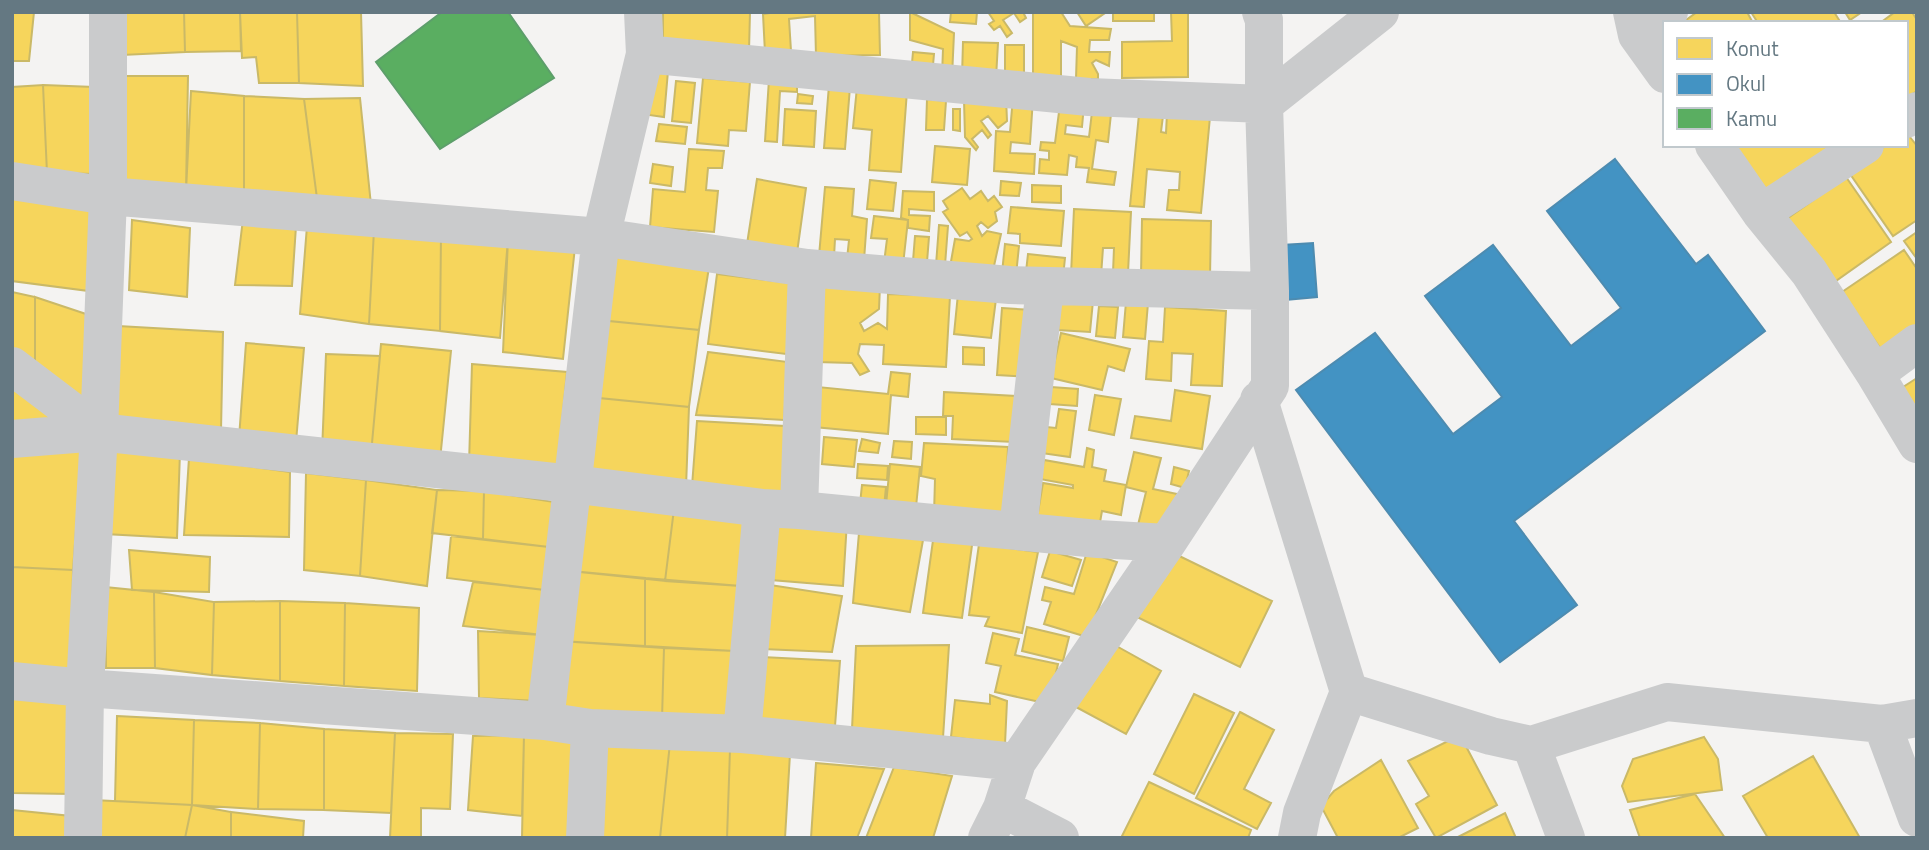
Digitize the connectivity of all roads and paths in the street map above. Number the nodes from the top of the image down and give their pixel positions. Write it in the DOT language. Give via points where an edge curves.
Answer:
graph roads {
  1 [pos="108,12"];
  2 [pos="642,12"];
  3 [pos="1261,12"];
  4 [pos="1380,12"];
  5 [pos="1668,12"];
  6 [pos="1635,23"];
  7 [pos="645,54"];
  8 [pos="1663,71"];
  9 [pos="1264,104"];
  10 [pos="1715,147"];
  11 [pos="1862,147"];
  12 [pos="12,181"];
  13 [pos="108,196"];
  14 [pos="1761,213"];
  15 [pos="601,237"];
  16 [pos="807,268"];
  17 [pos="1045,287"];
  18 [pos="1270,291"];
  19 [pos="1917,343"];
  20 [pos="12,366"];
  21 [pos="1875,374"];
  22 [pos="1259,400"];
  23 [pos="99,432"];
  24 [pos="12,439"];
  25 [pos="1917,444"];
  26 [pos="572,484"];
  27 [pos="780,509"];
  28 [pos="1018,530"];
  29 [pos="1167,543"];
  30 [pos="12,681"];
  31 [pos="85,688"];
  32 [pos="1349,692"];
  33 [pos="545,721"];
  34 [pos="1900,721"];
  35 [pos="590,728"];
  36 [pos="742,734"];
  37 [pos="1531,745"];
  38 [pos="1017,762"];
  39 [pos="1917,818"];
  40 [pos="994,823"];
  41 [pos="83,838"];
  42 [pos="585,838"];
  43 [pos="1060,838"];
  44 [pos="1297,838"];
  45 [pos="1566,838"];
  1 -- 13 [label="street"];
  2 -- 7 [label="street"];
  3 -- 9 [label="street"];
  4 -- 9 [label="street"];
  5 -- 6 [label="street"];
  6 -- 8 [label="street"];
  7 -- 9 [label="street" via="1089,97"];
  7 -- 15 [label="street"];
  9 -- 18 [label="street"];
  10 -- 14 [label="street"];
  11 -- 14 [label="street"];
  12 -- 13 [label="street"];
  13 -- 15 [label="street"];
  13 -- 23 [label="street"];
  14 -- 21 [label="street" via="1809,272"];
  15 -- 16 [label="street"];
  15 -- 26 [label="street"];
  16 -- 17 [label="street"];
  16 -- 27 [label="street"];
  17 -- 18 [label="street"];
  17 -- 28 [label="street"];
  18 -- 22 [label="street" via="1270,386"];
  19 -- 21 [label="street"];
  20 -- 23 [label="street"];
  21 -- 25 [label="street"];
  22 -- 29 [label="street"];
  22 -- 32 [label="street"];
  23 -- 24 [label="street"];
  23 -- 26 [label="street"];
  23 -- 31 [label="street"];
  26 -- 27 [label="street"];
  26 -- 33 [label="street"];
  27 -- 28 [label="street"];
  27 -- 36 [label="street"];
  28 -- 29 [label="street"];
  29 -- 38 [label="street"];
  30 -- 31 [label="street"];
  31 -- 33 [label="street"];
  31 -- 41 [label="street"];
  32 -- 37 [label="street"];
  32 -- 44 [label="street" via="1302,813"];
  33 -- 35 [label="street"];
  34 -- 37 [label="street" via="1667,702"];
  34 -- 39 [label="street"];
  35 -- 36 [label="street"];
  35 -- 42 [label="street"];
  36 -- 38 [label="street"];
  37 -- 45 [label="street"];
  38 -- 40 [label="street"];
  40 -- 43 [label="street"];
}
